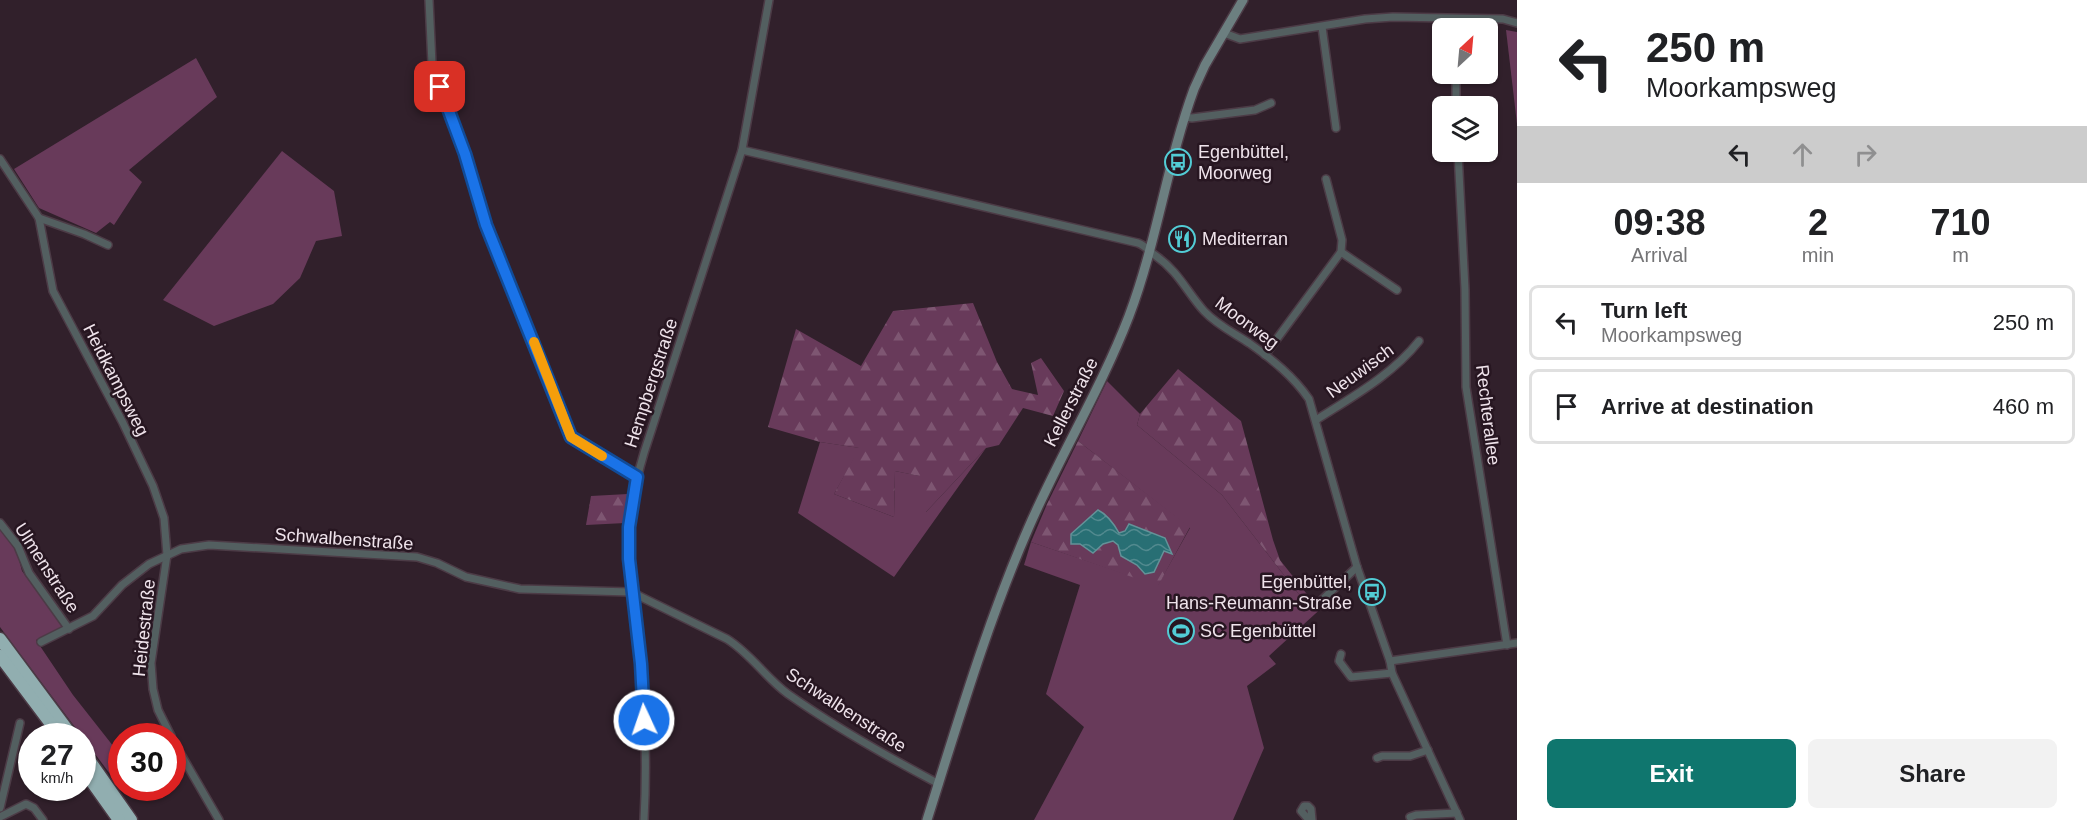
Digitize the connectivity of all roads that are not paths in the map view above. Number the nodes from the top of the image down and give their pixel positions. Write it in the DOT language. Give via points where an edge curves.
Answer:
graph roads {
  1 [pos="429,0"];
  2 [pos="769,0"];
  3 [pos="1243,0"];
  4 [pos="1432,18"];
  5 [pos="1498,19"];
  6 [pos="1517,22"];
  7 [pos="1322,27"];
  8 [pos="1224,33"];
  9 [pos="1271,103"];
  10 [pos="1185,117"];
  11 [pos="1336,128"];
  12 [pos="742,150"];
  13 [pos="0,159"];
  14 [pos="1459,162"];
  15 [pos="1326,179"];
  16 [pos="39,218"];
  17 [pos="108,245"];
  18 [pos="1151,250"];
  19 [pos="1341,252"];
  20 [pos="1397,290"];
  21 [pos="1419,341"];
  22 [pos="1265,355"];
  23 [pos="1316,420"];
  24 [pos="637,477"];
  25 [pos="0,523"];
  26 [pos="167,555"];
  27 [pos="1357,567"];
  28 [pos="631,592"];
  29 [pos="1322,600"];
  30 [pos="69,629"];
  31 [pos="0,639"];
  32 [pos="41,642"];
  33 [pos="1517,643"];
  34 [pos="1507,645"];
  35 [pos="1341,654"];
  36 [pos="0,656"];
  37 [pos="1390,661"];
  38 [pos="1392,674"];
  39 [pos="50,723"];
  40 [pos="62,723"];
  41 [pos="165,723"];
  42 [pos="18,732"];
  43 [pos="1428,750"];
  44 [pos="1377,758"];
  45 [pos="186,762"];
  46 [pos="96,770"];
  47 [pos="939,784"];
  48 [pos="96,788"];
  49 [pos="0,808"];
  50 [pos="0,816"];
  51 [pos="1458,816"];
  52 [pos="1410,817"];
  53 [pos="43,820"];
  54 [pos="119,820"];
  55 [pos="131,820"];
  56 [pos="219,820"];
  57 [pos="644,820"];
  58 [pos="927,820"];
  1 -- 24 [label="street" via="432,64 486,225 571,437"];
  2 -- 12 [label="street, Hempbergstraße"];
  3 -- 8 [label="main road, Kellerstraße"];
  4 -- 7 [label="street" via="1365,19"];
  5 -- 6 [label="street"];
  7 -- 8 [label="street" via="1240,39"];
  7 -- 11 [label="street"];
  8 -- 10 [label="main road, Kellerstraße" via="1199,78"];
  9 -- 10 [label="street" via="1255,110"];
  10 -- 18 [label="main road, Kellerstraße"];
  12 -- 18 [label="street, Moorweg" via="1138,243"];
  12 -- 24 [label="street, Hempbergstraße"];
  13 -- 16 [label="street, Heidkampsweg"];
  14 -- 34 [label="street, Rechterallee" via="1466,387"];
  15 -- 19 [label="street" via="1342,240"];
  16 -- 17 [label="street"];
  16 -- 26 [label="street, Heidkampsweg" via="53,291 153,486 164,518"];
  18 -- 22 [label="street, Moorweg" via="1169,264 1213,320"];
  18 -- 47 [label="main road, Kellerstraße" via="1114,350 1014,563"];
  19 -- 20 [label="street"];
  19 -- 22 [label="street"];
  21 -- 23 [label="street, Neuwisch" via="1408,356"];
  22 -- 23 [label="street, Moorweg" via="1294,379 1309,399"];
  23 -- 27 [label="street, Moorweg"];
  24 -- 28 [label="street, Hempbergstraße" via="629,527"];
  25 -- 30 [label="street, Ulmenstraße"];
  26 -- 28 [label="street, Schwalbenstraße" via="209,545 417,557 466,577 520,589"];
  26 -- 30 [label="street, Schwalbenstraße" via="136,573 93,616"];
  26 -- 41 [label="street, Heidestraße" via="151,663 155,700"];
  27 -- 29 [label="street"];
  27 -- 37 [label="street, Moorweg"];
  28 -- 47 [label="street, Schwalbenstraße" via="742,648 790,695"];
  28 -- 57 [label="street, Hempbergstraße" via="642,674"];
  30 -- 32 [label="street, Schwalbenstraße"];
  31 -- 40 [label="highway"];
  33 -- 34 [label="street"];
  34 -- 37 [label="street"];
  35 -- 38 [label="street" via="1339,661 1351,677"];
  36 -- 39 [label="highway"];
  37 -- 38 [label="street, Moorweg"];
  38 -- 43 [label="street, Moorweg"];
  42 -- 49 [label="street"];
  43 -- 44 [label="street" via="1410,756"];
  43 -- 51 [label="street, Moorweg"];
  45 -- 56 [label="street, Heidestraße"];
  46 -- 55 [label="highway"];
  47 -- 58 [label="main road, Kellerstraße"];
  48 -- 54 [label="highway"];
  50 -- 53 [label="street" via="26,804"];
  51 -- 52 [label="street"];
}
